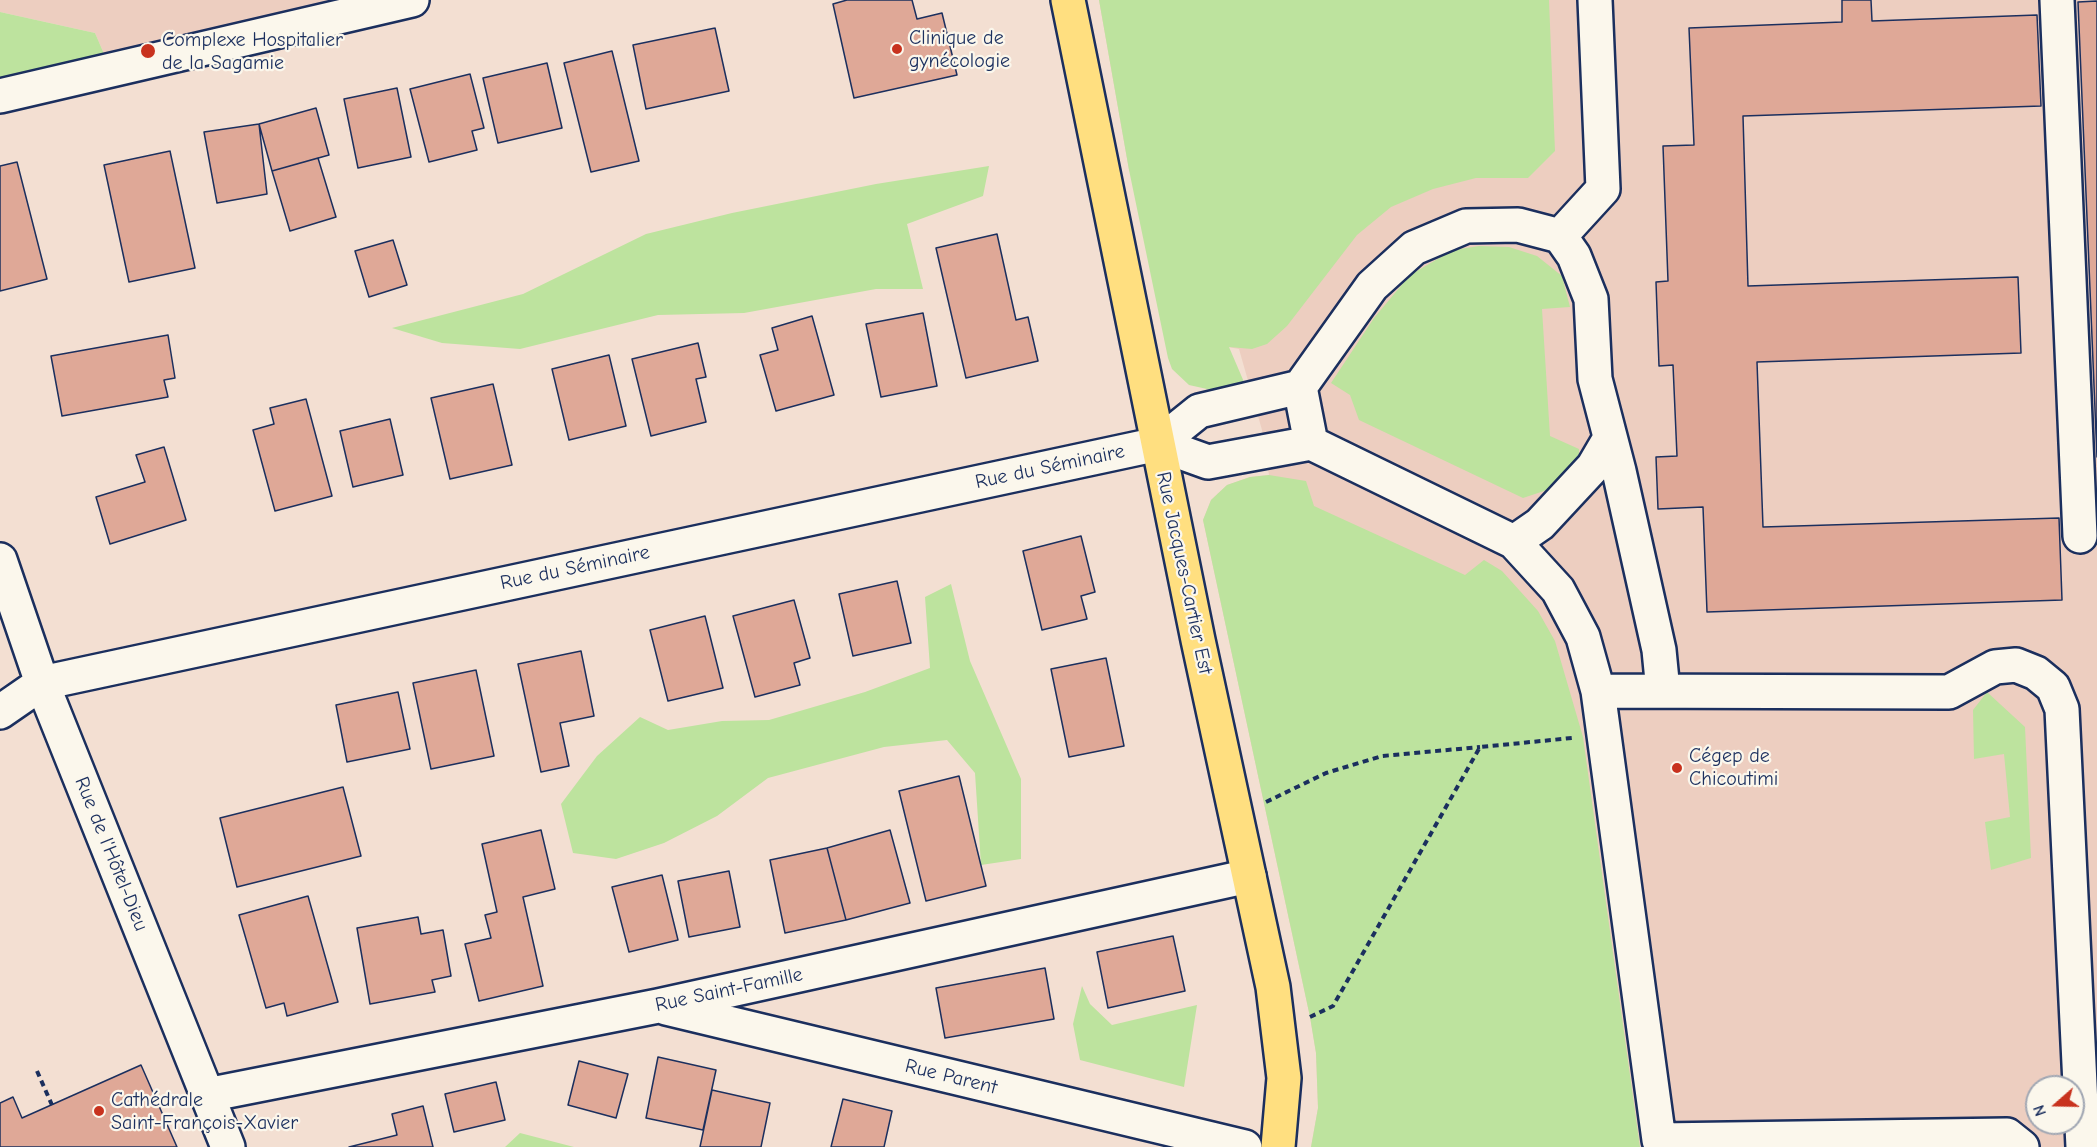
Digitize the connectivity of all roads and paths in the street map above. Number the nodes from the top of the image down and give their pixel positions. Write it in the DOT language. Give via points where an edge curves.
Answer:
graph roads {
  1 [pos="1068,0"];
  2 [pos="1595,0"];
  3 [pos="2057,0"];
  4 [pos="395,2"];
  5 [pos="338,8"];
  6 [pos="0,96"];
  7 [pos="1560,236"];
  8 [pos="1300,387"];
  9 [pos="1610,438"];
  10 [pos="1311,442"];
  11 [pos="1158,444"];
  12 [pos="2080,536"];
  13 [pos="1514,542"];
  14 [pos="0,560"];
  15 [pos="42,682"];
  16 [pos="1598,691"];
  17 [pos="1663,691"];
  18 [pos="0,712"];
  19 [pos="1480,747"];
  20 [pos="1265,802"];
  21 [pos="1249,876"];
  22 [pos="658,1006"];
  23 [pos="1310,1017"];
  24 [pos="38,1071"];
  25 [pos="207,1095"];
  26 [pos="52,1105"];
  27 [pos="2082,1144"];
  28 [pos="228,1147"];
  29 [pos="1245,1147"];
  30 [pos="1278,1147"];
  31 [pos="2022,1147"];
  1 -- 11 [label="main road, Rue Jacques-Cartier Est"];
  2 -- 7 [label="street" via="1603,189"];
  3 -- 12 [label="street"];
  4 -- 5 [label="street"];
  5 -- 6 [label="street"];
  7 -- 8 [label="street" via="1518,225 1466,226 1414,248 1372,286"];
  7 -- 9 [label="street" via="1574,256 1591,298 1595,379"];
  8 -- 10 [label="street"];
  8 -- 11 [label="street" via="1199,411"];
  9 -- 13 [label="street" via="1586,475 1540,524"];
  9 -- 17 [label="street" via="1659,650"];
  10 -- 11 [label="street" via="1208,462"];
  10 -- 13 [label="street"];
  11 -- 15 [label="street, Rue du Séminaire"];
  11 -- 21 [label="main road, Rue Jacques-Cartier Est"];
  13 -- 16 [label="street" via="1558,590 1583,637"];
  14 -- 15 [label="street, Rue de l'Hôtel-Dieu"];
  15 -- 18 [label="street, Rue du Séminaire"];
  15 -- 25 [label="street, Rue de l'Hôtel-Dieu"];
  16 -- 17 [label="street"];
  16 -- 19 [label="path" via="1583,737"];
  16 -- 31 [label="street" via="1659,1140 2007,1134"];
  17 -- 27 [label="street" via="1949,692 1995,667 2016,664 2053,687 2062,709"];
  19 -- 20 [label="path" via="1382,756 1326,773"];
  19 -- 23 [label="path" via="1333,1006"];
  21 -- 22 [label="street, Rue Saint-Famille"];
  21 -- 30 [label="main road, Rue Jacques-Cartier Est" via="1273,987 1284,1078"];
  22 -- 25 [label="street, Rue Saint-Famille"];
  22 -- 29 [label="street, Rue Parent"];
  24 -- 26 [label="path"];
  25 -- 28 [label="street, Rue de l'Hôtel-Dieu"];
}
